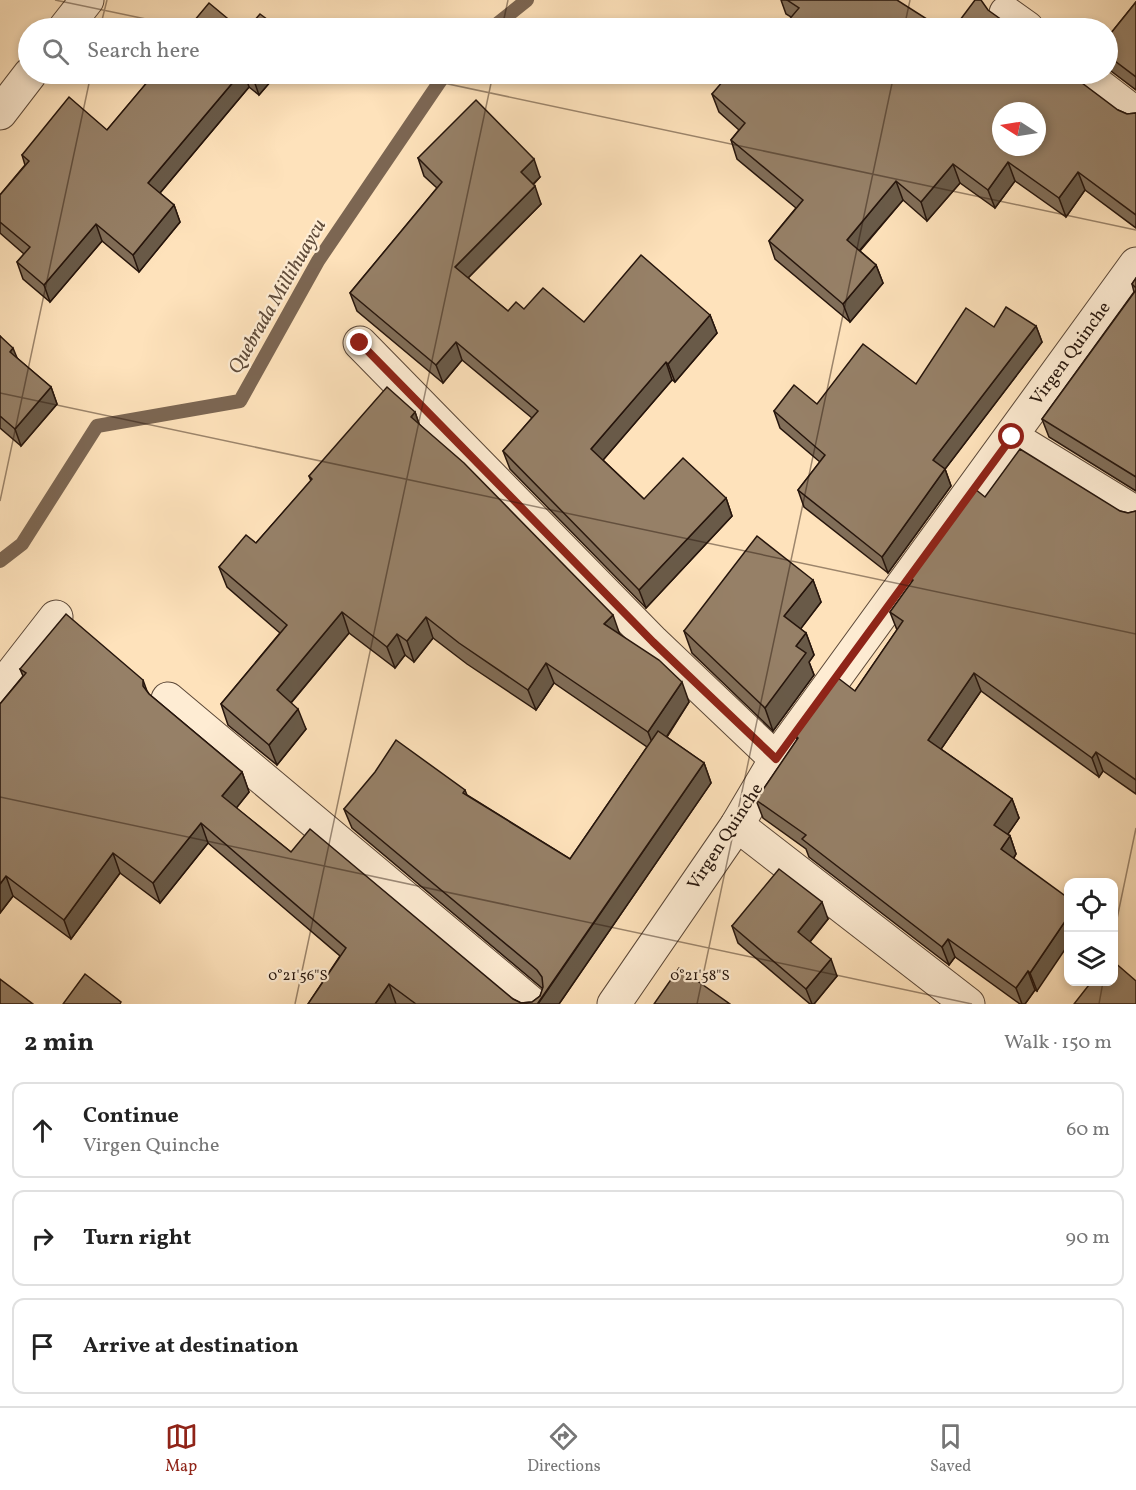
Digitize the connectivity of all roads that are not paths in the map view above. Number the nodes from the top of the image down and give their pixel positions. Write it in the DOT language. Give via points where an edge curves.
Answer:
graph roads {
  1 [pos="87,0"];
  2 [pos="73,18"];
  3 [pos="22,84"];
  4 [pos="1097,84"];
  5 [pos="0,113"];
  6 [pos="1136,114"];
  7 [pos="1136,264"];
  8 [pos="360,343"];
  9 [pos="1012,437"];
  10 [pos="1136,513"];
  11 [pos="56,617"];
  12 [pos="0,689"];
  13 [pos="168,699"];
  14 [pos="776,759"];
  15 [pos="737,825"];
  16 [pos="532,1004"];
  17 [pos="614,1004"];
  18 [pos="968,1004"];
  1 -- 2 [label="street"];
  3 -- 5 [label="street"];
  4 -- 6 [label="street"];
  7 -- 9 [label="street, Virgen Quinche"];
  8 -- 14 [label="street" via="653,642"];
  9 -- 10 [label="street"];
  9 -- 14 [label="street, Virgen Quinche"];
  11 -- 12 [label="street"];
  13 -- 16 [label="street"];
  14 -- 15 [label="street, Virgen Quinche"];
  15 -- 17 [label="street, Virgen Quinche"];
  15 -- 18 [label="street"];
}
